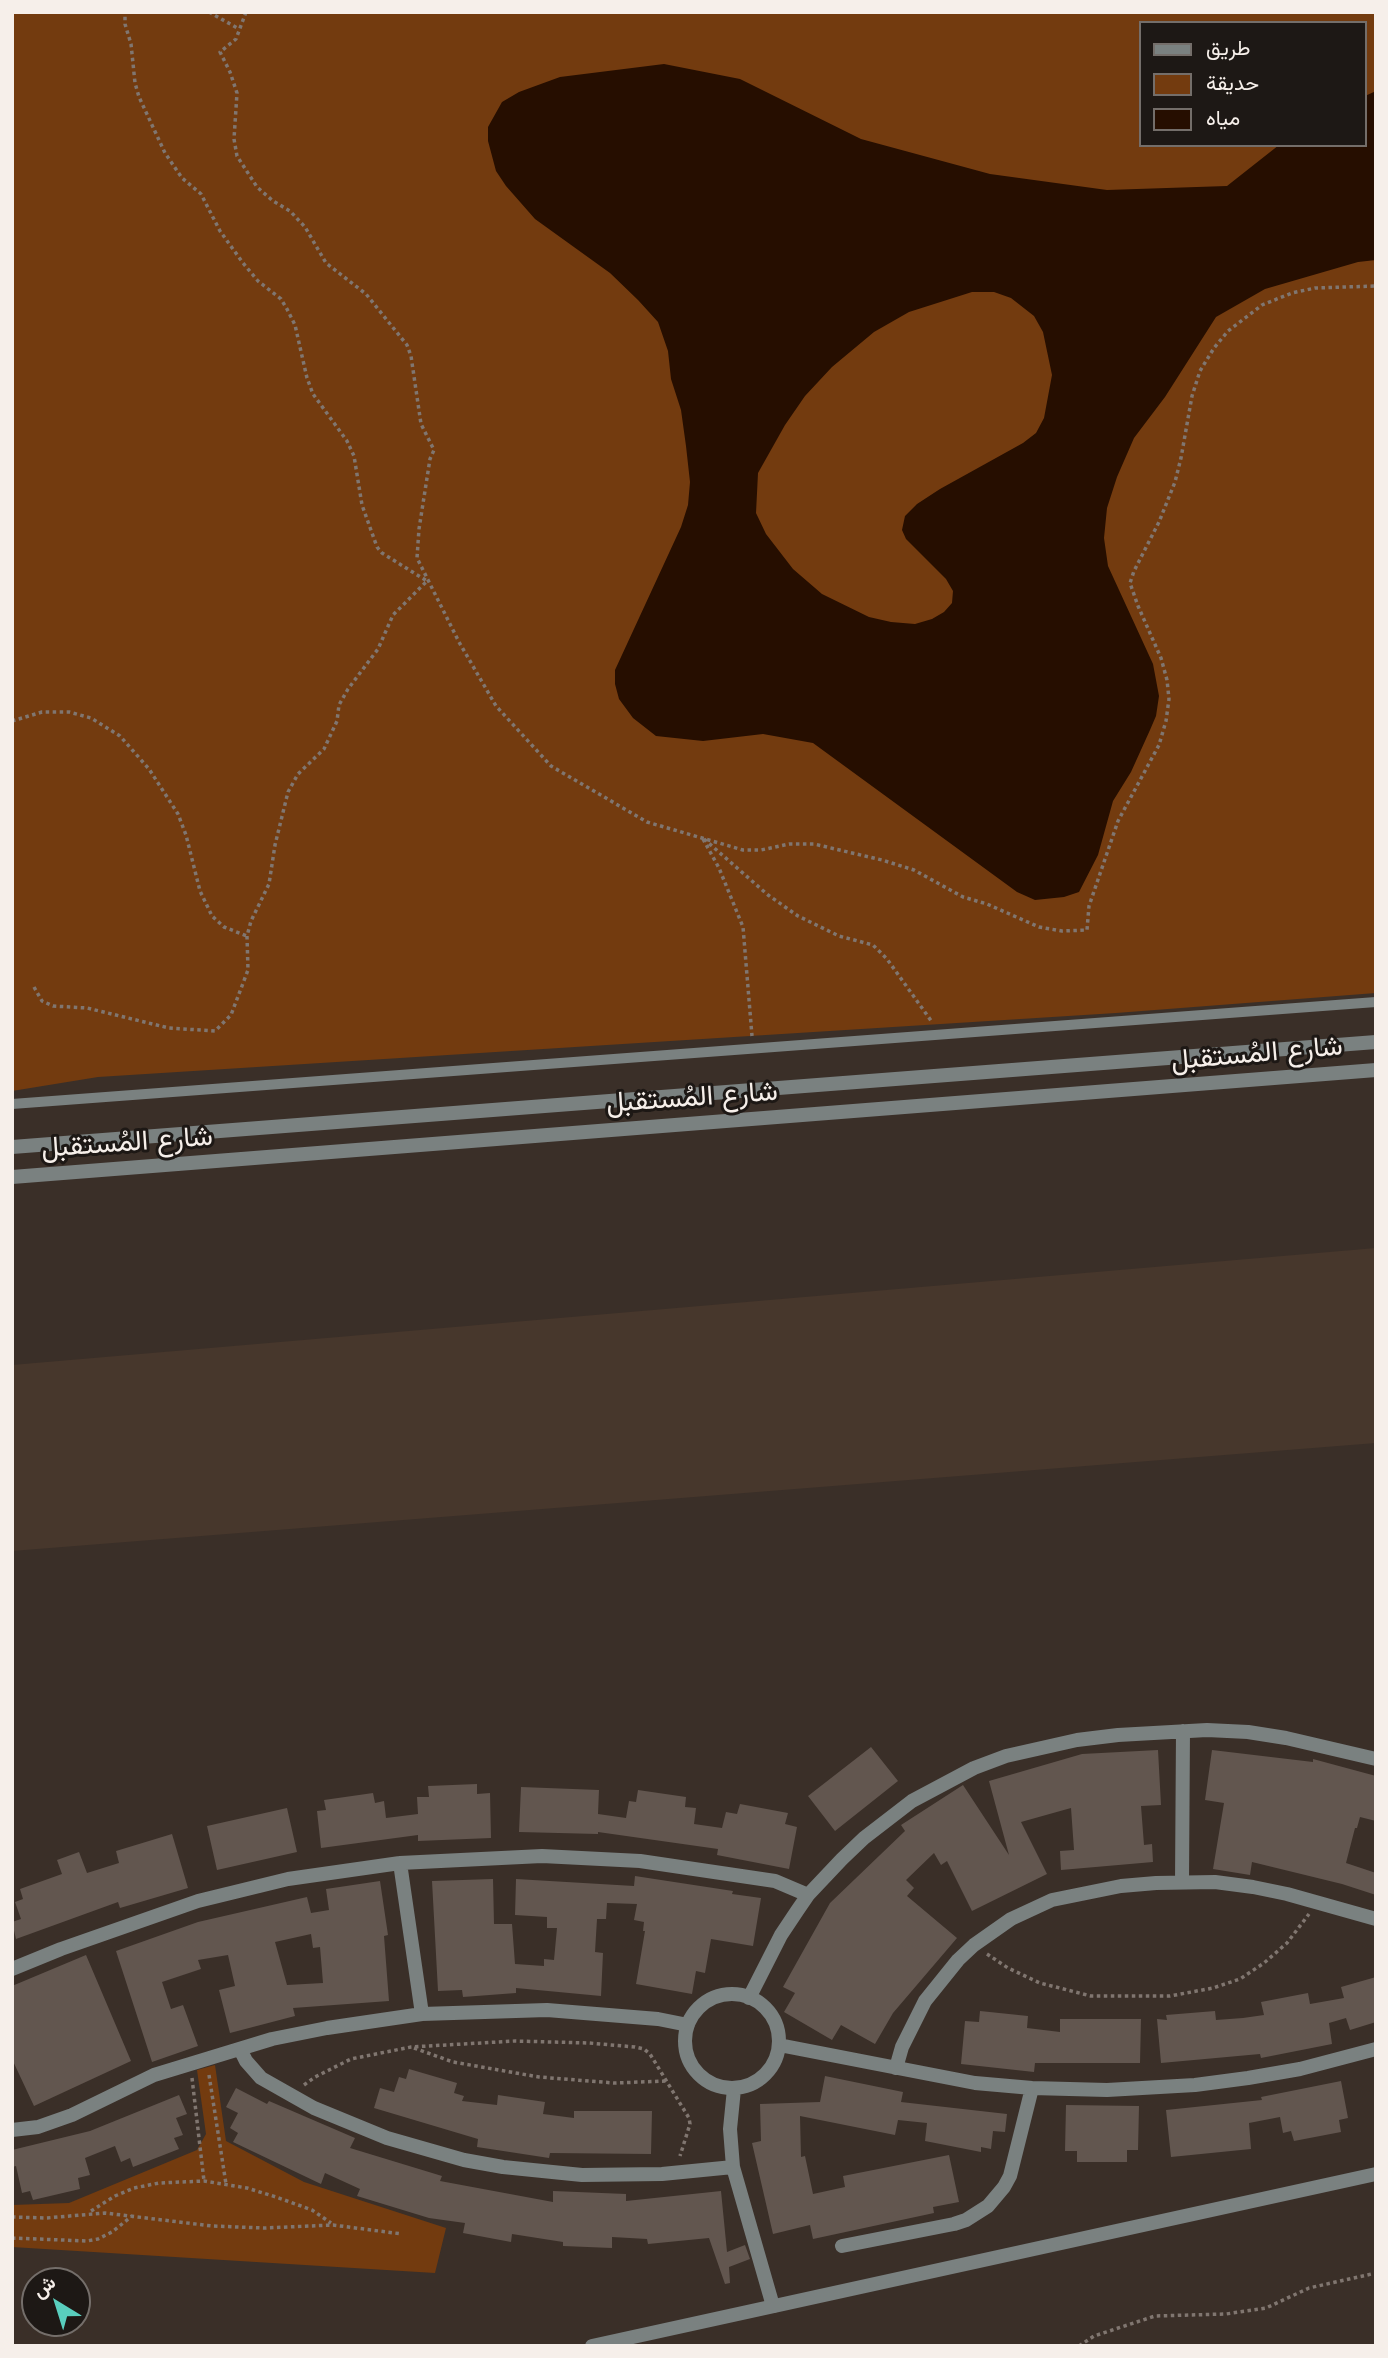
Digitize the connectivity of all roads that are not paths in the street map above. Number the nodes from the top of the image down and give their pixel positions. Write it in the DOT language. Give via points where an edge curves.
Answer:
graph roads {
  1 [pos="1376,1002"];
  2 [pos="1376,1042"];
  3 [pos="1376,1070"];
  4 [pos="12,1104"];
  5 [pos="12,1147"];
  6 [pos="12,1177"];
  7 [pos="1183,1731"];
  8 [pos="1376,1759"];
  9 [pos="400,1863"];
  10 [pos="1182,1882"];
  11 [pos="808,1895"];
  12 [pos="1376,1919"];
  13 [pos="12,1969"];
  14 [pos="749,1998"];
  15 [pos="422,2014"];
  16 [pos="688,2025"];
  17 [pos="779,2045"];
  18 [pos="240,2049"];
  19 [pos="1376,2049"];
  20 [pos="896,2068"];
  21 [pos="734,2088"];
  22 [pos="1031,2088"];
  23 [pos="12,2130"];
  24 [pos="733,2167"];
  25 [pos="1376,2174"];
  26 [pos="842,2246"];
  27 [pos="773,2306"];
  28 [pos="592,2346"];
  1 -- 4 [label="lane"];
  2 -- 5 [label="street, شارع المُستقبل"];
  3 -- 6 [label="street, شارع المُستقبل"];
  7 -- 8 [label="street" via="1248,1732"];
  7 -- 10 [label="street"];
  7 -- 11 [label="street" via="1077,1740 974,1768 887,1819"];
  9 -- 11 [label="street" via="542,1856 640,1861 775,1881"];
  9 -- 13 [label="street" via="288,1879 198,1901"];
  9 -- 15 [label="street"];
  10 -- 12 [label="street" via="1253,1887"];
  10 -- 20 [label="street" via="1121,1886 1052,1900 1011,1919 974,1945 940,1980 925,2001"];
  11 -- 14 [label="street" via="781,1935"];
  14 -- 16 [label="street" via="725,1995 713,1999"];
  14 -- 17 [label="street" via="769,2012"];
  15 -- 16 [label="street" via="547,2010"];
  15 -- 18 [label="street" via="272,2039"];
  16 -- 21 [label="street" via="686,2052 698,2074 721,2087"];
  17 -- 20 [label="street"];
  17 -- 21 [label="street" via="776,2059 759,2080"];
  18 -- 23 [label="street" via="137,2082 72,2115"];
  18 -- 24 [label="street" via="261,2078 290,2095 387,2138 464,2160 582,2175"];
  19 -- 22 [label="street" via="1300,2069 1195,2085"];
  20 -- 22 [label="street"];
  21 -- 24 [label="street"];
  22 -- 26 [label="street" via="1010,2176 988,2206 954,2224"];
  24 -- 27 [label="street"];
  25 -- 27 [label="street"];
  27 -- 28 [label="street"];
}
